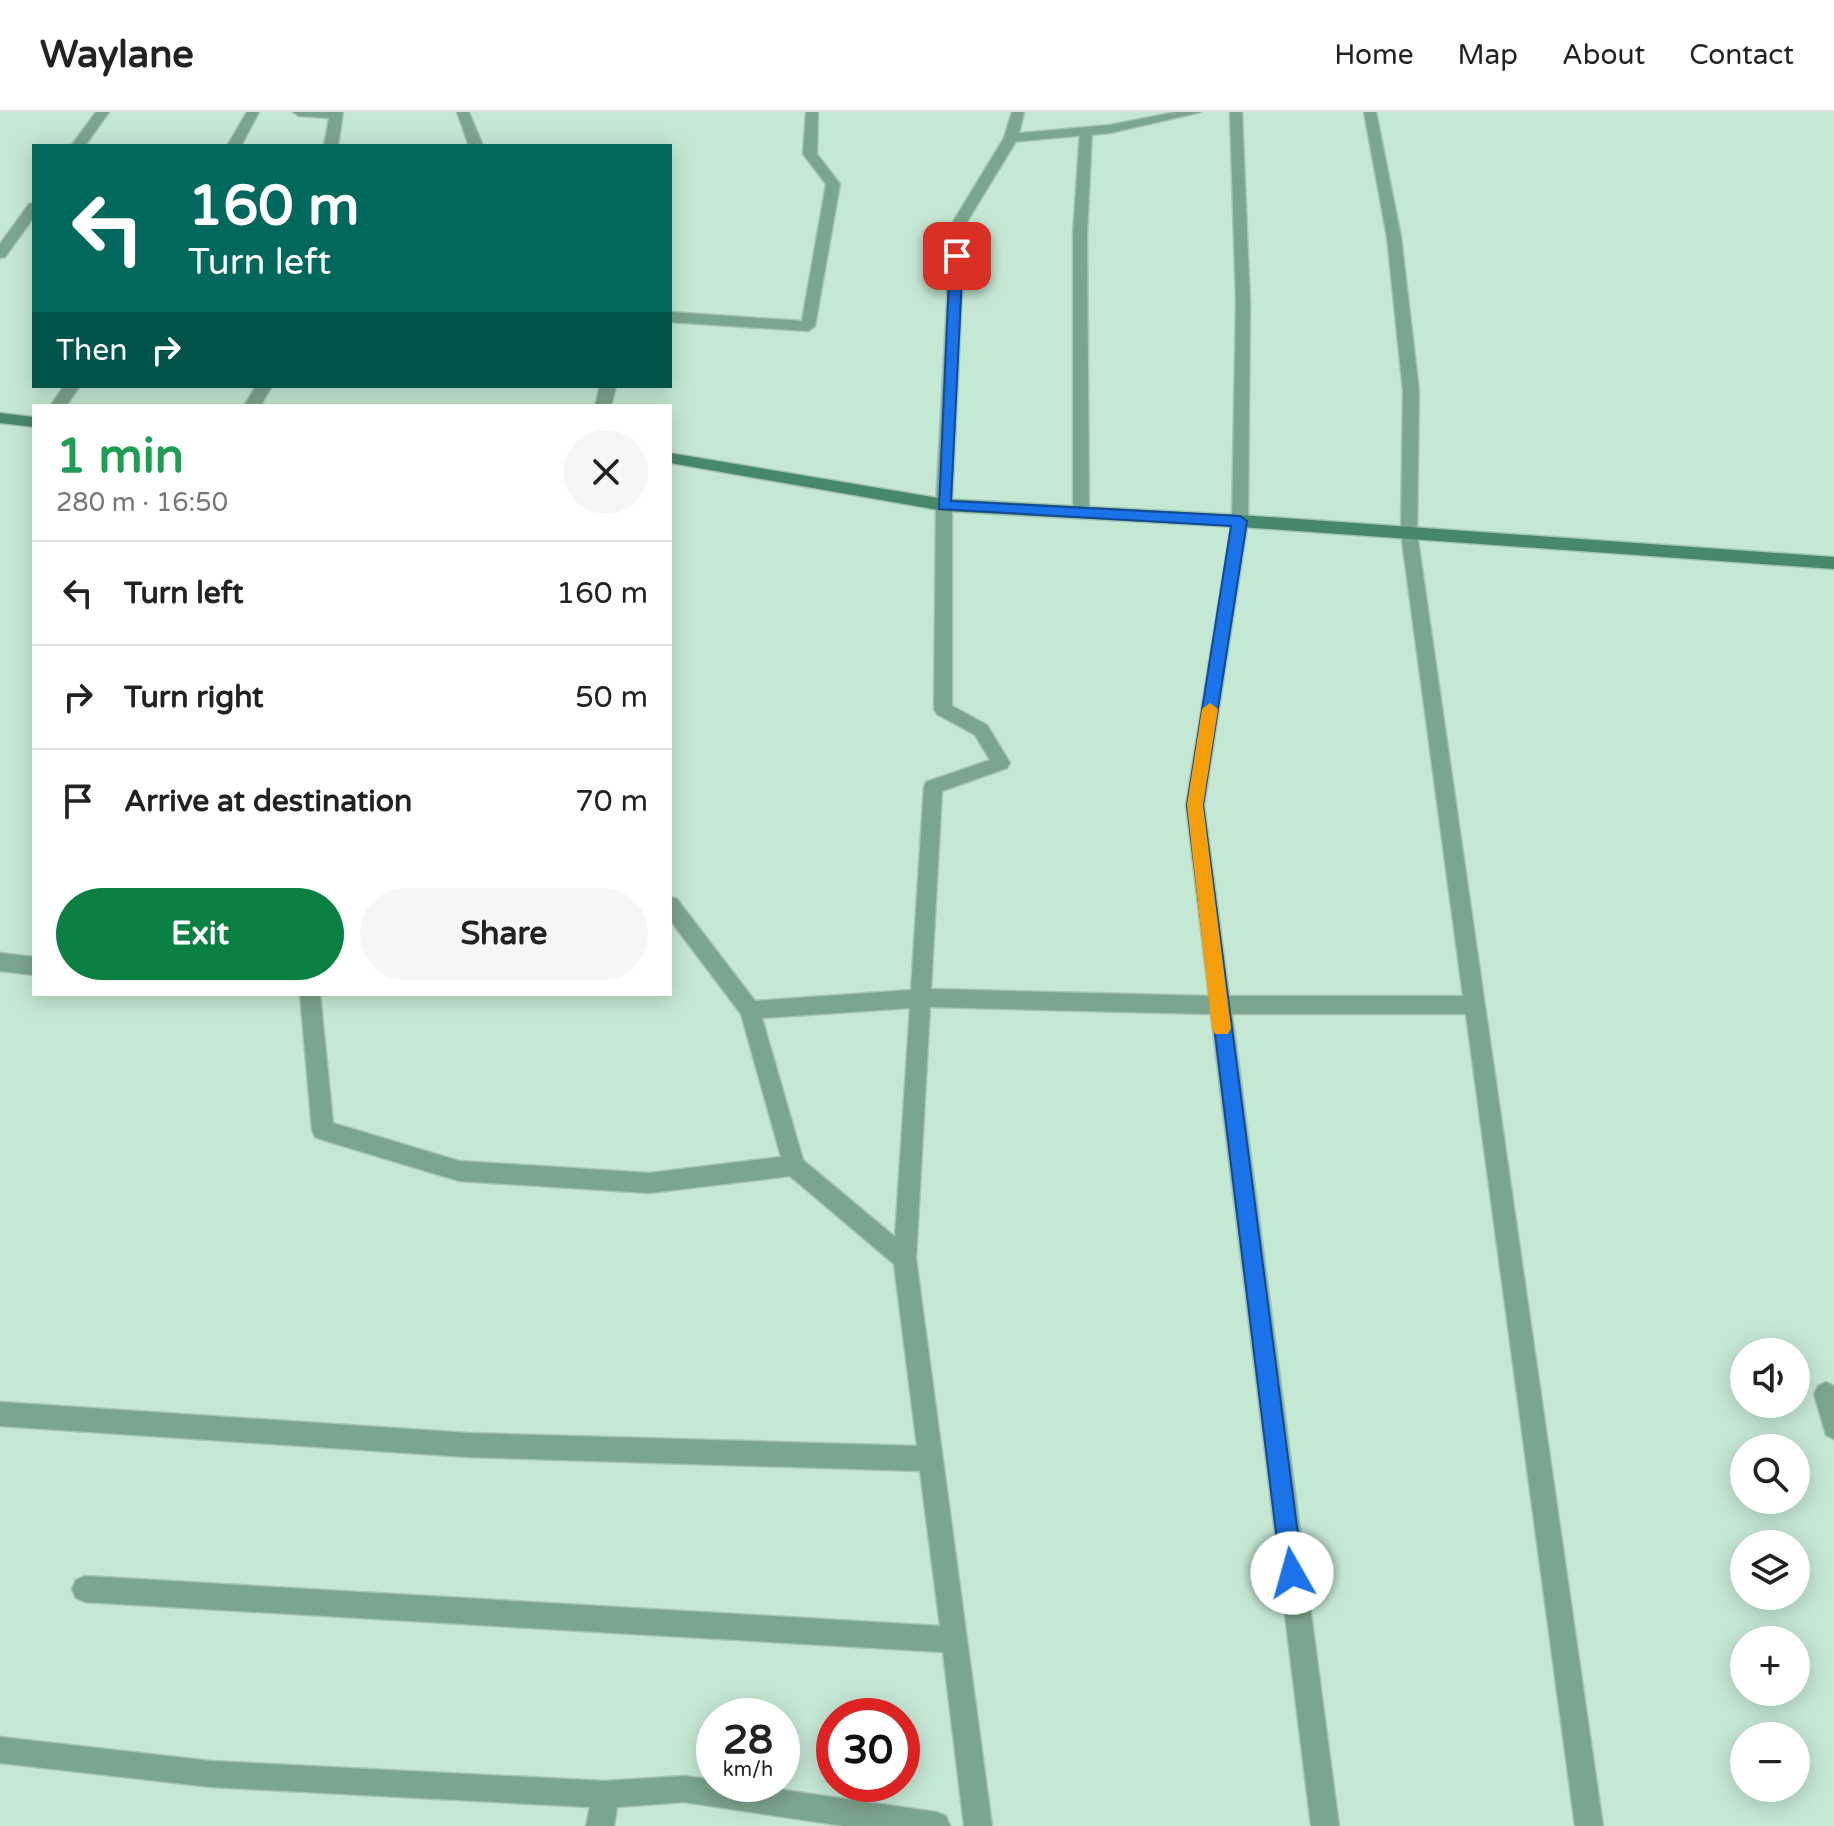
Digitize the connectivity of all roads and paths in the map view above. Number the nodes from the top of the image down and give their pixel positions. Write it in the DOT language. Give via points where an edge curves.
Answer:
graph roads {
  1 [pos="103,112"];
  2 [pos="253,112"];
  3 [pos="299,112"];
  4 [pos="463,112"];
  5 [pos="812,112"];
  6 [pos="1018,112"];
  7 [pos="1195,112"];
  8 [pos="1236,112"];
  9 [pos="1370,112"];
  10 [pos="336,113"];
  11 [pos="1086,131"];
  12 [pos="1011,138"];
  13 [pos="79,144"];
  14 [pos="235,144"];
  15 [pos="331,144"];
  16 [pos="475,144"];
  17 [pos="32,210"];
  18 [pos="0,254"];
  19 [pos="672,317"];
  20 [pos="0,418"];
  21 [pos="32,422"];
  22 [pos="672,458"];
  23 [pos="944,505"];
  24 [pos="1081,512"];
  25 [pos="1240,521"];
  26 [pos="1409,533"];
  27 [pos="1834,563"];
  28 [pos="672,908"];
  29 [pos="0,962"];
  30 [pos="32,966"];
  31 [pos="310,996"];
  32 [pos="920,998"];
  33 [pos="1218,1005"];
  34 [pos="1475,1005"];
  35 [pos="750,1010"];
  36 [pos="794,1166"];
  37 [pos="905,1259"];
  38 [pos="1826,1394"];
  39 [pos="0,1414"];
  40 [pos="1834,1427"];
  41 [pos="932,1459"];
  42 [pos="85,1589"];
  43 [pos="954,1640"];
  44 [pos="0,1750"];
  45 [pos="605,1794"];
  46 [pos="600,1826"];
  47 [pos="936,1826"];
  48 [pos="978,1826"];
  49 [pos="1325,1826"];
  50 [pos="1589,1826"];
  1 -- 13 [label="street"];
  2 -- 14 [label="street"];
  3 -- 10 [label="street"];
  4 -- 16 [label="street"];
  5 -- 19 [label="street" via="810,154 833,184 808,326"];
  6 -- 12 [label="street"];
  7 -- 11 [label="street"];
  8 -- 25 [label="street" via="1243,303"];
  9 -- 26 [label="street" via="1394,237 1411,391"];
  10 -- 15 [label="street"];
  11 -- 12 [label="street"];
  11 -- 24 [label="street" via="1080,234"];
  12 -- 23 [label="street" via="958,225"];
  17 -- 18 [label="street"];
  20 -- 21 [label="street"];
  22 -- 23 [label="street"];
  23 -- 24 [label="street"];
  23 -- 32 [label="street" via="943,709 981,730 1001,763 933,787"];
  24 -- 25 [label="street"];
  25 -- 26 [label="street"];
  25 -- 33 [label="street" via="1195,805"];
  26 -- 27 [label="street"];
  26 -- 34 [label="street"];
  28 -- 35 [label="street"];
  29 -- 30 [label="street"];
  31 -- 36 [label="street" via="323,1130 459,1171 649,1183"];
  32 -- 33 [label="street"];
  32 -- 35 [label="street"];
  32 -- 37 [label="street"];
  33 -- 34 [label="street"];
  33 -- 49 [label="street"];
  34 -- 50 [label="street"];
  35 -- 36 [label="street"];
  36 -- 37 [label="street"];
  37 -- 41 [label="street"];
  38 -- 40 [label="street"];
  39 -- 41 [label="street" via="468,1445"];
  41 -- 43 [label="street"];
  42 -- 43 [label="street"];
  43 -- 48 [label="street"];
  44 -- 45 [label="street" via="211,1774"];
  45 -- 46 [label="street"];
  45 -- 47 [label="street" via="684,1789"];
}
